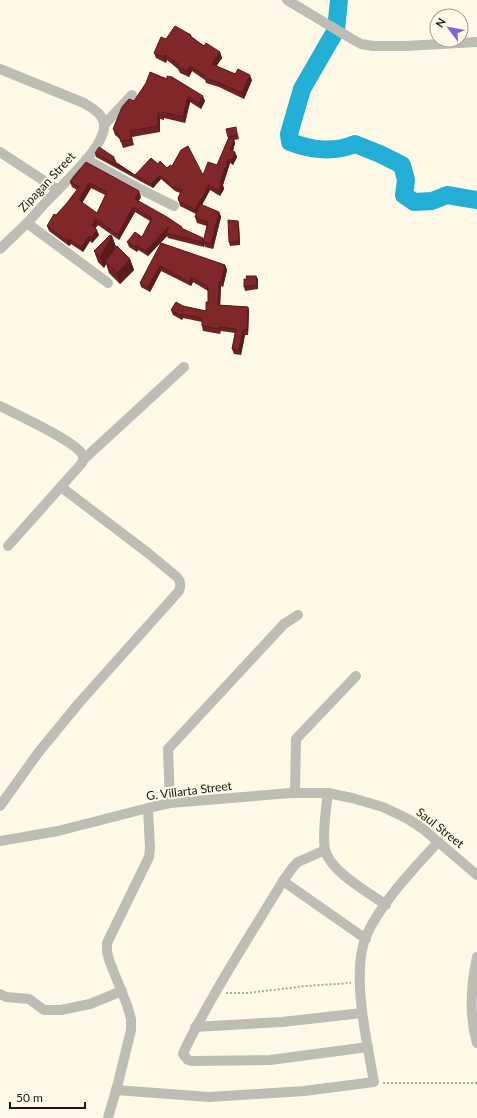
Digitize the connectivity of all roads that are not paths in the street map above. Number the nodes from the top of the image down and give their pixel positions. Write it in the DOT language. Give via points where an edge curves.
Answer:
graph roads {
  1 [pos="287,0"];
  2 [pos="477,42"];
  3 [pos="0,69"];
  4 [pos="132,95"];
  5 [pos="104,126"];
  6 [pos="0,152"];
  7 [pos="86,160"];
  8 [pos="58,190"];
  9 [pos="174,206"];
  10 [pos="27,223"];
  11 [pos="0,249"];
  12 [pos="108,282"];
  13 [pos="184,367"];
  14 [pos="0,406"];
  15 [pos="84,459"];
  16 [pos="61,487"];
  17 [pos="8,546"];
  18 [pos="298,615"];
  19 [pos="356,676"];
  20 [pos="295,793"];
  21 [pos="328,794"];
  22 [pos="170,804"];
  23 [pos="0,806"];
  24 [pos="383,807"];
  25 [pos="148,808"];
  26 [pos="0,841"];
  27 [pos="438,842"];
  28 [pos="325,850"];
  29 [pos="477,875"];
  30 [pos="283,881"];
  31 [pos="386,905"];
  32 [pos="366,939"];
  33 [pos="477,957"];
  34 [pos="122,991"];
  35 [pos="0,994"];
  36 [pos="362,1013"];
  37 [pos="196,1027"];
  38 [pos="477,1043"];
  39 [pos="368,1047"];
  40 [pos="116,1090"];
  41 [pos="108,1118"];
  1 -- 2 [label="street" via="361,44 406,46"];
  3 -- 5 [label="street" via="84,103 100,115"];
  4 -- 5 [label="street"];
  5 -- 7 [label="street, Zipagan Street" via="97,146"];
  6 -- 8 [label="street"];
  7 -- 8 [label="street, Zipagan Street"];
  7 -- 9 [label="street"];
  8 -- 10 [label="street, Zipagan Street"];
  10 -- 11 [label="street, Zipagan Street"];
  10 -- 12 [label="street"];
  13 -- 15 [label="street"];
  14 -- 15 [label="street" via="74,446"];
  15 -- 16 [label="street"];
  16 -- 17 [label="street"];
  16 -- 23 [label="street" via="172,572 181,586 79,703 38,753"];
  18 -- 22 [label="street" via="284,624 168,749"];
  19 -- 20 [label="street" via="296,739"];
  20 -- 21 [label="street, G. Villarta Street"];
  20 -- 22 [label="street, G. Villarta Street"];
  21 -- 24 [label="street, G. Villarta Street"];
  21 -- 28 [label="street"];
  22 -- 25 [label="street, G. Villarta Street"];
  24 -- 27 [label="street, Saul Street" via="408,819"];
  25 -- 26 [label="street, G. Villarta Street" via="58,831"];
  25 -- 34 [label="street" via="149,857 107,943 109,960"];
  27 -- 29 [label="street, Saul Street"];
  27 -- 31 [label="street"];
  28 -- 30 [label="street" via="298,862"];
  28 -- 31 [label="street" via="335,867"];
  30 -- 32 [label="street"];
  30 -- 37 [label="street"];
  31 -- 32 [label="street" via="377,916"];
  32 -- 36 [label="street" via="359,967"];
  33 -- 38 [label="street" via="472,1013"];
  34 -- 35 [label="street" via="90,1004 61,1010 44,1010 29,999"];
  34 -- 40 [label="street" via="131,1019 131,1030"];
  36 -- 37 [label="street" via="282,1022"];
  36 -- 39 [label="street"];
  37 -- 39 [label="street" via="184,1050 184,1057 192,1062 270,1060"];
  39 -- 40 [label="street" via="374,1082 304,1091 209,1097"];
  40 -- 41 [label="street"];
}
